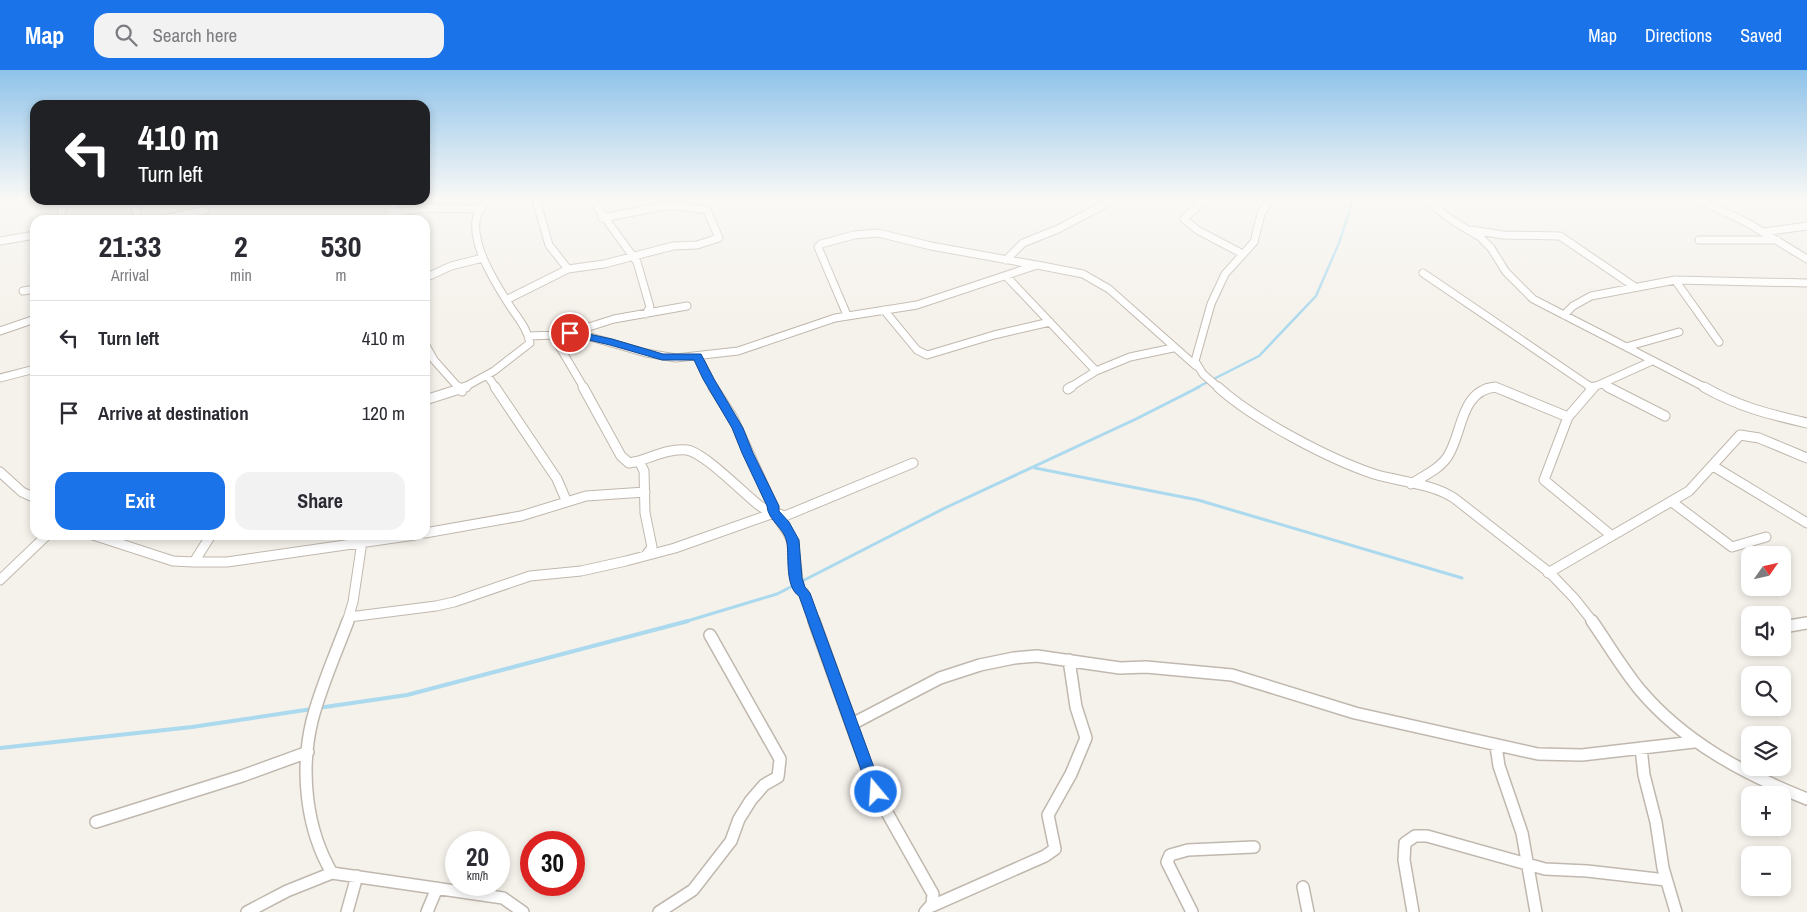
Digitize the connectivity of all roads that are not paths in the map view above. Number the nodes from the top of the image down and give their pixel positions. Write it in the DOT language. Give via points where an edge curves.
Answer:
graph roads {
  1 [pos="478,239"];
  2 [pos="547,239"];
  3 [pos="619,239"];
  4 [pos="716,239"];
  5 [pos="838,239"];
  6 [pos="904,239"];
  7 [pos="1028,239"];
  8 [pos="1215,239"];
  9 [pos="1255,239"];
  10 [pos="1481,239"];
  11 [pos="1565,239"];
  12 [pos="1699,240"];
  13 [pos="1777,240"];
  14 [pos="1243,254"];
  15 [pos="483,258"];
  16 [pos="633,258"];
  17 [pos="1807,259"];
  18 [pos="1006,260"];
  19 [pos="1037,265"];
  20 [pos="568,269"];
  21 [pos="1424,273"];
  22 [pos="430,276"];
  23 [pos="1007,277"];
  24 [pos="1675,280"];
  25 [pos="1807,283"];
  26 [pos="1635,286"];
  27 [pos="30,290"];
  28 [pos="23,291"];
  29 [pos="506,300"];
  30 [pos="687,306"];
  31 [pos="884,310"];
  32 [pos="646,314"];
  33 [pos="847,315"];
  34 [pos="1564,315"];
  35 [pos="30,321"];
  36 [pos="1050,322"];
  37 [pos="0,331"];
  38 [pos="1679,332"];
  39 [pos="570,333"];
  40 [pos="552,334"];
  41 [pos="529,336"];
  42 [pos="1719,342"];
  43 [pos="1626,347"];
  44 [pos="1173,348"];
  45 [pos="430,353"];
  46 [pos="698,356"];
  47 [pos="1652,361"];
  48 [pos="1196,366"];
  49 [pos="30,370"];
  50 [pos="1096,370"];
  51 [pos="487,375"];
  52 [pos="0,378"];
  53 [pos="1602,384"];
  54 [pos="1592,388"];
  55 [pos="1068,389"];
  56 [pos="462,391"];
  57 [pos="430,399"];
  58 [pos="1665,416"];
  59 [pos="1568,417"];
  60 [pos="1807,423"];
  61 [pos="1807,458"];
  62 [pos="639,461"];
  63 [pos="913,463"];
  64 [pos="1713,466"];
  65 [pos="0,472"];
  66 [pos="1411,484"];
  67 [pos="645,492"];
  68 [pos="30,496"];
  69 [pos="566,500"];
  70 [pos="1672,502"];
  71 [pos="774,513"];
  72 [pos="1807,523"];
  73 [pos="430,533"];
  74 [pos="1612,536"];
  75 [pos="1766,537"];
  76 [pos="42,540"];
  77 [pos="108,540"];
  78 [pos="208,540"];
  79 [pos="356,540"];
  80 [pos="362,540"];
  81 [pos="647,554"];
  82 [pos="194,562"];
  83 [pos="1548,574"];
  84 [pos="0,580"];
  85 [pos="349,617"];
  86 [pos="1807,623"];
  87 [pos="1791,626"];
  88 [pos="710,635"];
  89 [pos="1069,660"];
  90 [pos="318,704"];
  91 [pos="314,716"];
  92 [pos="852,724"];
  93 [pos="1694,742"];
  94 [pos="1496,746"];
  95 [pos="1641,748"];
  96 [pos="308,752"];
  97 [pos="1807,799"];
  98 [pos="96,822"];
  99 [pos="1254,847"];
  100 [pos="1526,865"];
  101 [pos="332,873"];
  102 [pos="357,876"];
  103 [pos="1666,880"];
  104 [pos="1303,887"];
  105 [pos="437,888"];
  106 [pos="928,909"];
  107 [pos="248,912"];
  108 [pos="347,912"];
  109 [pos="427,912"];
  110 [pos="523,912"];
  111 [pos="660,912"];
  112 [pos="1192,912"];
  113 [pos="1308,912"];
  114 [pos="1413,912"];
  115 [pos="1536,912"];
  116 [pos="1676,912"];
  1 -- 15 [label="street"];
  2 -- 20 [label="street"];
  3 -- 16 [label="street"];
  4 -- 16 [label="street" via="697,245 673,246"];
  5 -- 33 [label="street" via="818,247"];
  6 -- 18 [label="street"];
  7 -- 18 [label="street" via="1014,248"];
  8 -- 14 [label="street"];
  9 -- 14 [label="street"];
  10 -- 34 [label="street" via="1491,248 1506,272 1533,299"];
  11 -- 26 [label="street"];
  12 -- 13 [label="street"];
  13 -- 17 [label="street"];
  14 -- 48 [label="street" via="1225,274 1211,304 1196,355"];
  15 -- 22 [label="street"];
  15 -- 29 [label="street"];
  16 -- 20 [label="street"];
  16 -- 32 [label="street" via="638,264 650,307"];
  18 -- 19 [label="street"];
  19 -- 23 [label="street"];
  19 -- 44 [label="street" via="1070,270 1099,283"];
  20 -- 29 [label="street"];
  21 -- 54 [label="street"];
  23 -- 31 [label="street" via="917,305"];
  23 -- 36 [label="street"];
  24 -- 25 [label="street"];
  24 -- 26 [label="street"];
  24 -- 42 [label="street"];
  26 -- 34 [label="street" via="1592,296"];
  27 -- 28 [label="street"];
  29 -- 41 [label="street"];
  30 -- 32 [label="street"];
  31 -- 33 [label="street"];
  31 -- 36 [label="street" via="917,350 927,355"];
  32 -- 39 [label="street" via="614,319"];
  33 -- 46 [label="street" via="751,347"];
  34 -- 43 [label="street"];
  35 -- 37 [label="street"];
  36 -- 50 [label="street"];
  38 -- 43 [label="street"];
  39 -- 40 [label="street"];
  39 -- 46 [label="street" via="662,357"];
  40 -- 41 [label="street"];
  40 -- 62 [label="street" via="621,456 629,463"];
  41 -- 51 [label="street" via="530,343"];
  43 -- 47 [label="street"];
  44 -- 48 [label="street"];
  44 -- 50 [label="street" via="1130,357"];
  45 -- 56 [label="street"];
  46 -- 71 [label="street" via="708,379 733,418"];
  47 -- 53 [label="street"];
  47 -- 60 [label="street" via="1737,405"];
  48 -- 66 [label="street" via="1234,400 1262,418 1361,470"];
  49 -- 52 [label="street"];
  50 -- 55 [label="street"];
  51 -- 56 [label="street"];
  51 -- 69 [label="street" via="557,479"];
  53 -- 54 [label="street"];
  53 -- 58 [label="street"];
  54 -- 59 [label="street"];
  56 -- 57 [label="street"];
  59 -- 66 [label="street" via="1495,387 1483,388 1473,398 1461,420 1447,457"];
  59 -- 74 [label="street" via="1544,480"];
  61 -- 64 [label="street" via="1759,438 1740,435"];
  62 -- 67 [label="street" via="644,471"];
  62 -- 71 [label="street" via="664,452 687,450 695,453"];
  63 -- 71 [label="street" via="785,516"];
  64 -- 70 [label="street" via="1689,491"];
  64 -- 72 [label="street"];
  65 -- 68 [label="street"];
  66 -- 83 [label="street" via="1448,493"];
  67 -- 69 [label="street"];
  67 -- 81 [label="street" via="645,513 652,547"];
  69 -- 73 [label="street" via="522,516"];
  70 -- 74 [label="street"];
  70 -- 75 [label="street" via="1732,548"];
  71 -- 81 [label="street" via="682,546"];
  71 -- 92 [label="street" via="793,540 796,578"];
  74 -- 83 [label="street"];
  76 -- 84 [label="street"];
  77 -- 82 [label="street" via="173,561"];
  78 -- 82 [label="street"];
  79 -- 82 [label="street" via="227,562"];
  80 -- 85 [label="street"];
  81 -- 85 [label="street" via="581,570 530,576 436,606"];
  83 -- 93 [label="street" via="1574,598 1640,691"];
  85 -- 90 [label="street"];
  86 -- 87 [label="street"];
  88 -- 111 [label="street" via="780,759 778,777 764,785 751,800 731,841 693,890"];
  89 -- 92 [label="street" via="1038,656 980,665 940,678"];
  89 -- 94 [label="street" via="1120,668 1232,675 1355,713"];
  89 -- 106 [label="street" via="1076,707 1086,738 1048,815 1055,849"];
  90 -- 91 [label="street"];
  91 -- 96 [label="street"];
  92 -- 106 [label="street" via="876,792 933,894 934,899"];
  93 -- 95 [label="street"];
  93 -- 97 [label="street" via="1736,768"];
  94 -- 95 [label="street" via="1538,754 1582,754"];
  94 -- 100 [label="street" via="1499,766 1522,833"];
  95 -- 103 [label="street"];
  96 -- 98 [label="street"];
  96 -- 101 [label="street" via="308,807 315,840"];
  99 -- 112 [label="street" via="1188,850 1170,855 1167,862"];
  100 -- 103 [label="street"];
  100 -- 114 [label="street" via="1436,837 1414,836 1405,843 1404,860"];
  100 -- 115 [label="street"];
  101 -- 102 [label="street"];
  101 -- 107 [label="street"];
  102 -- 105 [label="street"];
  102 -- 108 [label="street"];
  103 -- 116 [label="street"];
  104 -- 113 [label="street"];
  105 -- 109 [label="street"];
  105 -- 110 [label="street" via="503,898"];
}
